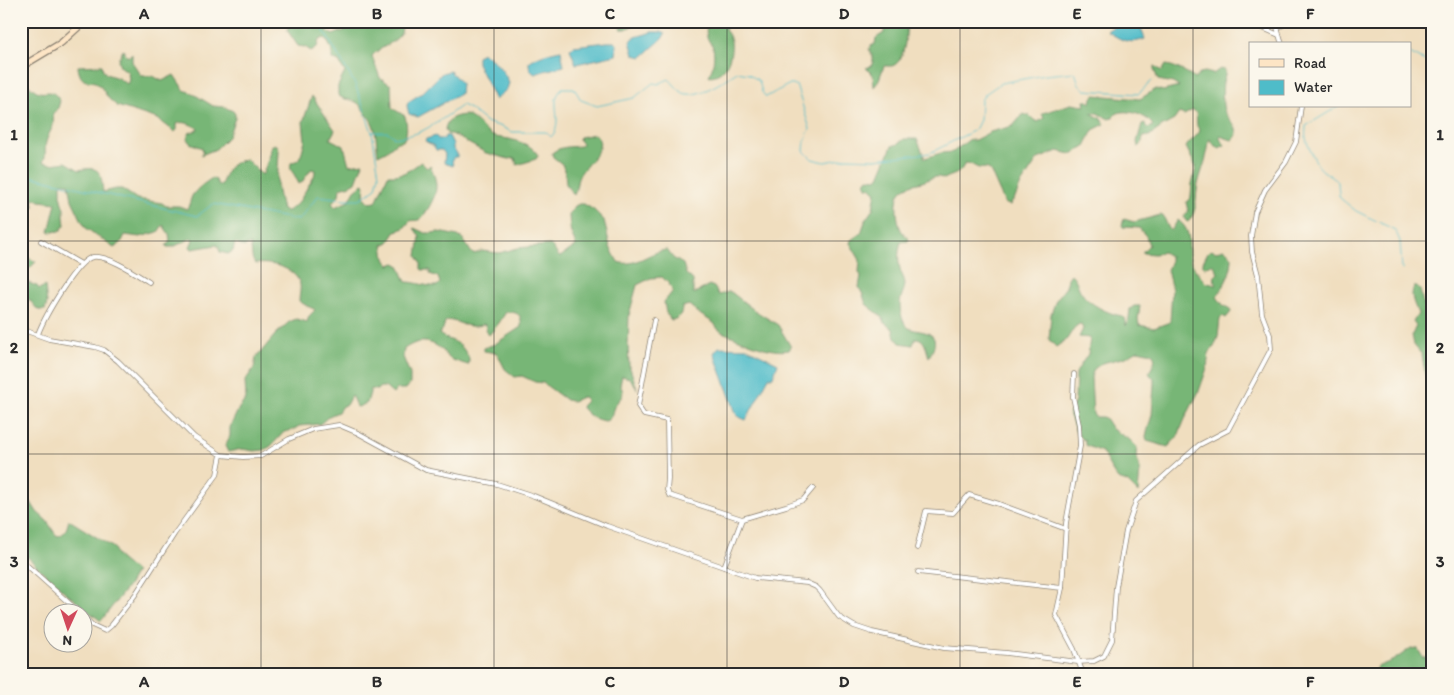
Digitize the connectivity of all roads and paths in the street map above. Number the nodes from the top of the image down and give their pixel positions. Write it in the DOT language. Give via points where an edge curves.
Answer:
graph roads {
  1 [pos="85,21"];
  2 [pos="1246,21"];
  3 [pos="1275,21"];
  4 [pos="1289,21"];
  5 [pos="1278,28"];
  6 [pos="1278,35"];
  7 [pos="1281,42"];
  8 [pos="21,50"];
  9 [pos="24,65"];
  10 [pos="1301,108"];
  11 [pos="41,241"];
  12 [pos="82,264"];
  13 [pos="150,282"];
  14 [pos="654,320"];
  15 [pos="21,329"];
  16 [pos="38,334"];
  17 [pos="1074,374"];
  18 [pos="221,455"];
  19 [pos="813,488"];
  20 [pos="742,519"];
  21 [pos="1066,529"];
  22 [pos="917,548"];
  23 [pos="21,560"];
  24 [pos="724,567"];
  25 [pos="918,572"];
  26 [pos="1062,588"];
  27 [pos="68,602"];
  28 [pos="92,625"];
  29 [pos="1078,662"];
  30 [pos="1083,674"];
  1 -- 9 [label="main road" via="61,43"];
  2 -- 6 [label="street"];
  3 -- 5 [label="street"];
  4 -- 5 [label="street"];
  5 -- 6 [label="street"];
  6 -- 7 [label="street"];
  8 -- 9 [label="street"];
  10 -- 29 [label="street" via="1296,142 1265,190 1255,212 1251,236 1262,314 1270,335 1271,349 1228,430 1199,445 1136,501 1126,531 1116,587 1112,640 1104,656 1094,661"];
  11 -- 12 [label="street"];
  12 -- 13 [label="street" via="94,257 111,260"];
  12 -- 16 [label="street" via="61,291"];
  14 -- 20 [label="street" via="638,406 644,414 667,420 667,493"];
  15 -- 16 [label="street"];
  16 -- 18 [label="street" via="104,350 194,437"];
  17 -- 21 [label="street" via="1073,397 1081,436"];
  18 -- 24 [label="street" via="261,456 313,429 339,425 426,470 496,484 534,496 607,526"];
  18 -- 28 [label="street" via="217,475 135,595 105,631"];
  19 -- 20 [label="street" via="803,500"];
  20 -- 24 [label="street"];
  21 -- 22 [label="street" via="969,495 953,513 926,511"];
  21 -- 26 [label="street"];
  23 -- 27 [label="street"];
  24 -- 29 [label="street" via="755,578 812,585 840,617 872,632 944,648"];
  25 -- 26 [label="street"];
  26 -- 29 [label="street" via="1056,615"];
  29 -- 30 [label="street"];
}
